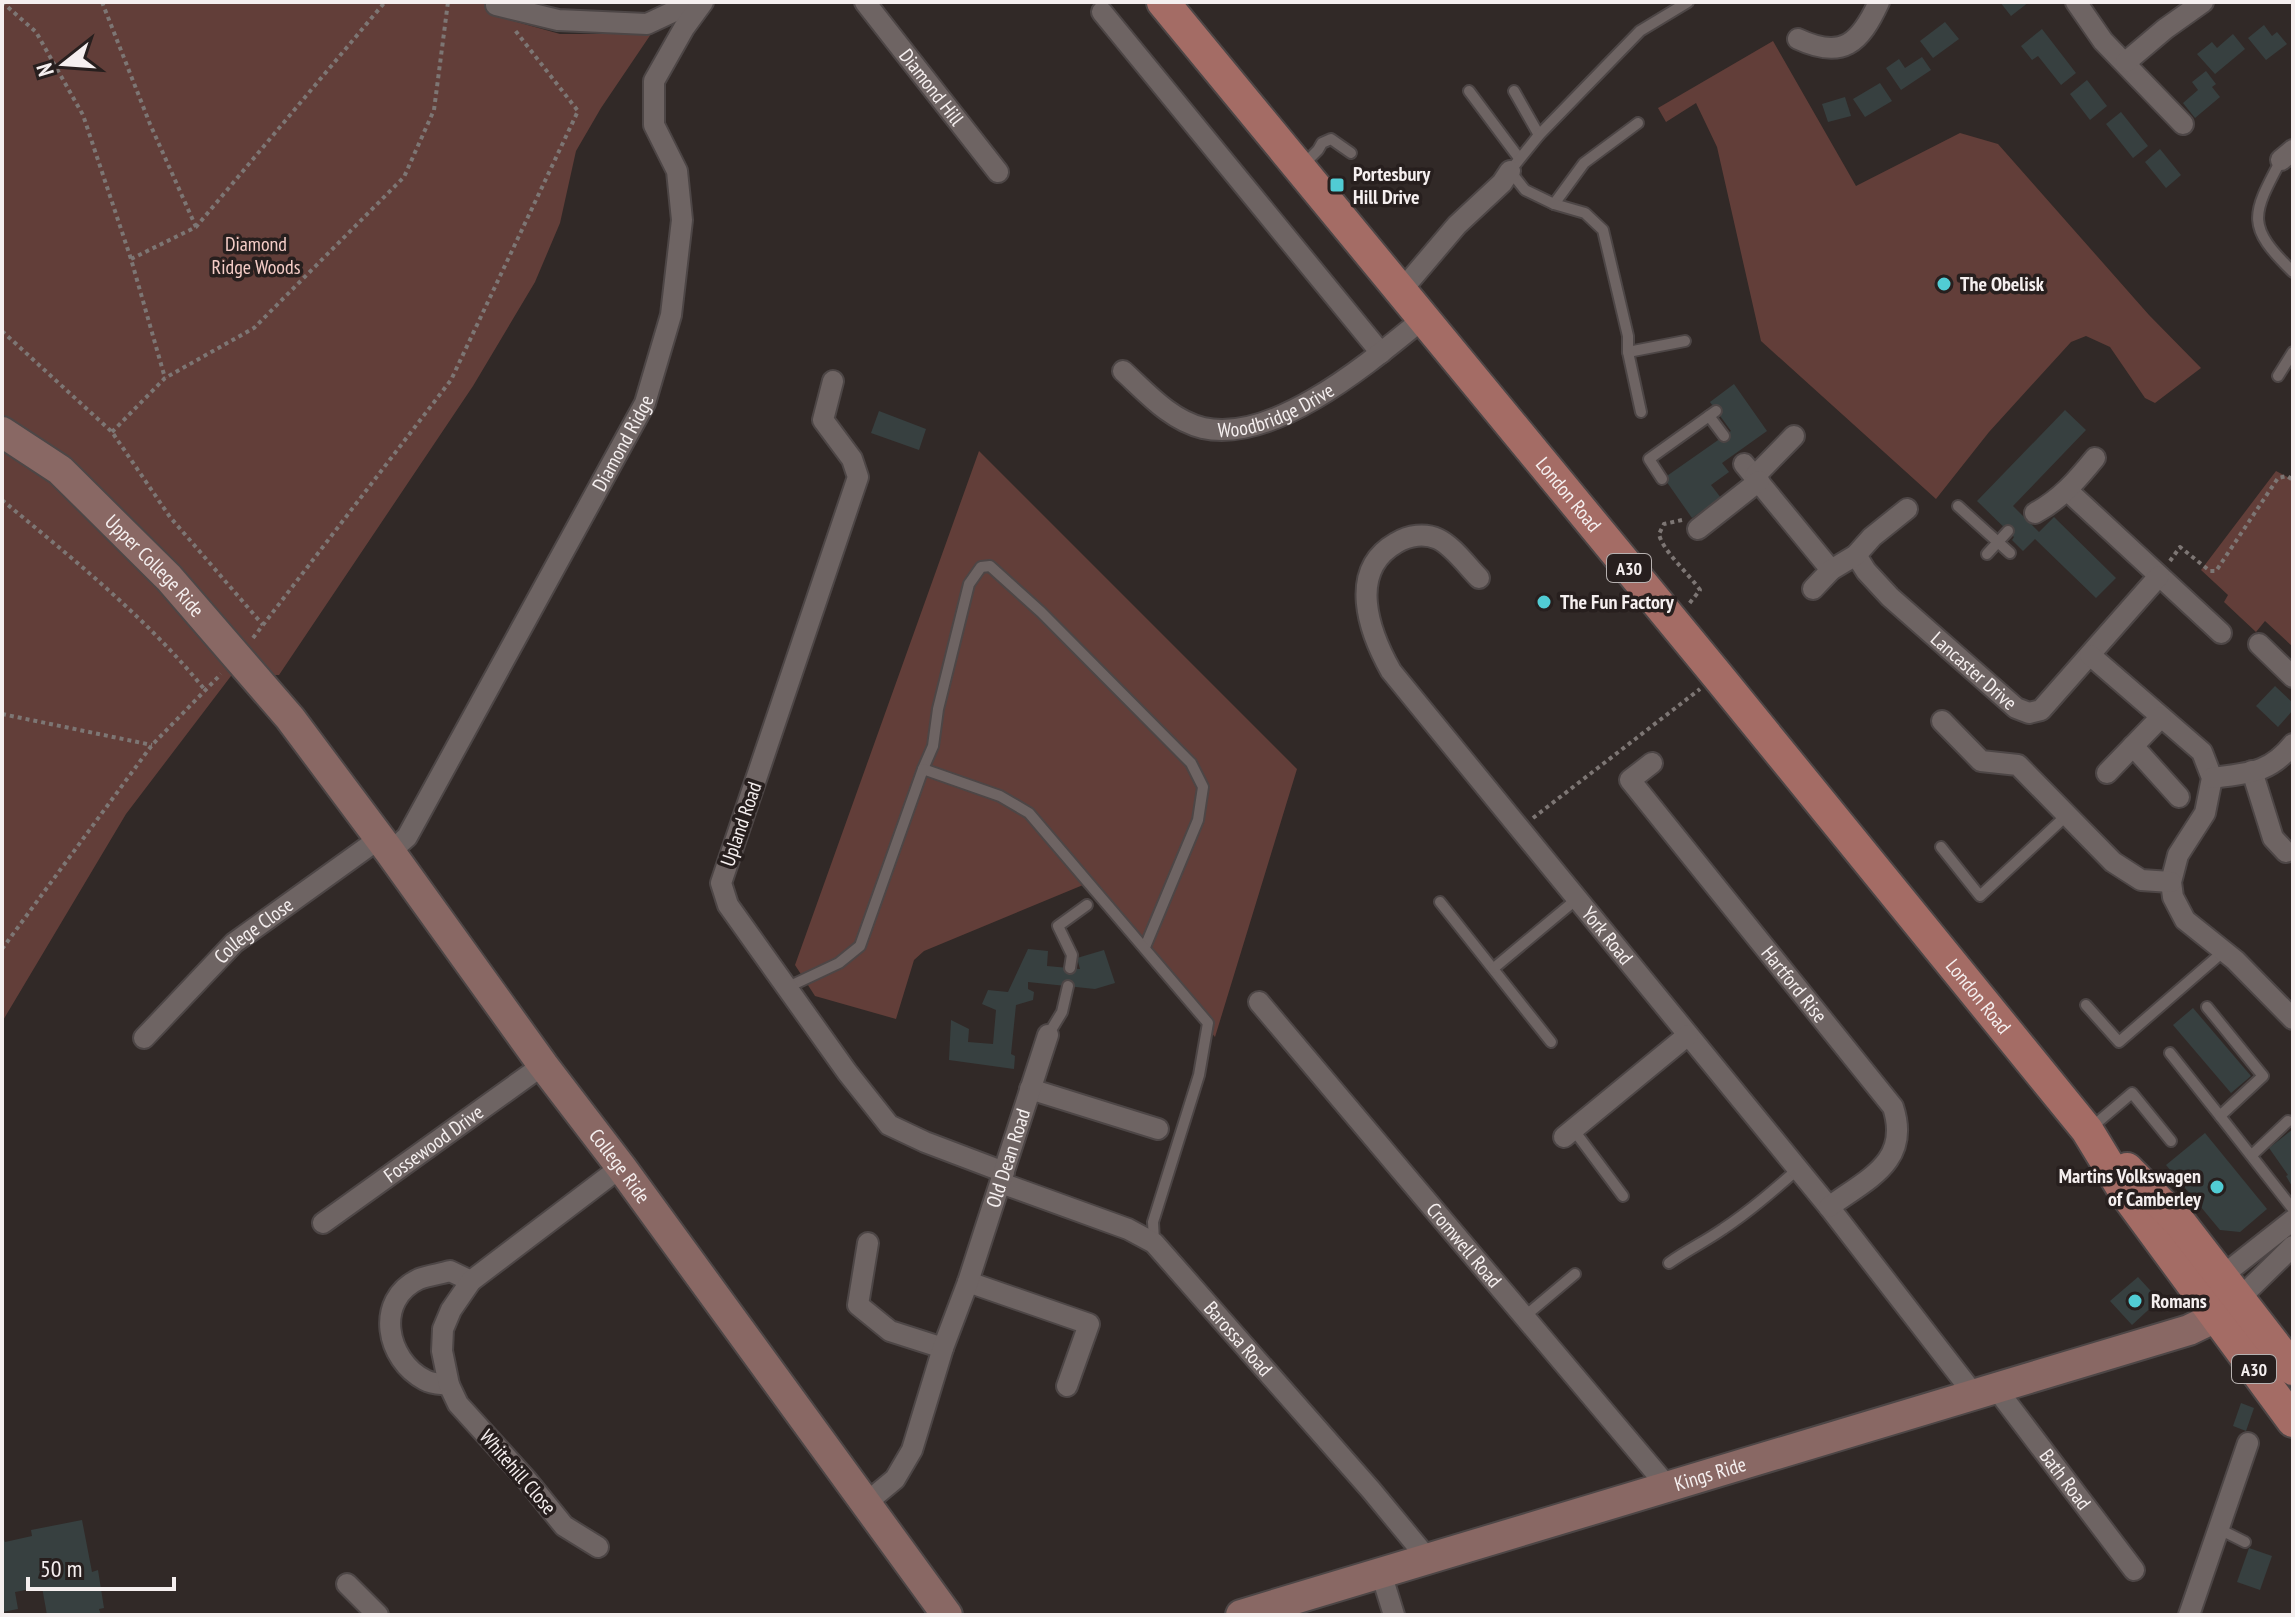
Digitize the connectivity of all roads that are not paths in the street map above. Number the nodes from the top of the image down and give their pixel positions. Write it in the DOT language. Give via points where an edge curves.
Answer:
graph roads {
  1 [pos="694,2"];
  2 [pos="703,2"];
  3 [pos="865,2"];
  4 [pos="1163,2"];
  5 [pos="1688,2"];
  6 [pos="1879,2"];
  7 [pos="2076,2"];
  8 [pos="2203,2"];
  9 [pos="496,5"];
  10 [pos="1102,12"];
  11 [pos="1798,39"];
  12 [pos="2126,62"];
  13 [pos="1469,91"];
  14 [pos="1514,91"];
  15 [pos="1638,123"];
  16 [pos="2183,124"];
  17 [pos="1539,135"];
  18 [pos="1351,153"];
  19 [pos="2287,155"];
  20 [pos="1515,165"];
  21 [pos="1300,168"];
  22 [pos="998,172"];
  23 [pos="1554,204"];
  24 [pos="2293,272"];
  25 [pos="1401,291"];
  26 [pos="1424,318"];
  27 [pos="1685,341"];
  28 [pos="1628,352"];
  29 [pos="2293,352"];
  30 [pos="1381,353"];
  31 [pos="1123,371"];
  32 [pos="2278,376"];
  33 [pos="833,381"];
  34 [pos="1641,412"];
  35 [pos="2,432"];
  36 [pos="1724,436"];
  37 [pos="1794,436"];
  38 [pos="2095,458"];
  39 [pos="1748,469"];
  40 [pos="1662,479"];
  41 [pos="2068,491"];
  42 [pos="1958,506"];
  43 [pos="1907,509"];
  44 [pos="2029,514"];
  45 [pos="1698,529"];
  46 [pos="2008,531"];
  47 [pos="1998,541"];
  48 [pos="2010,553"];
  49 [pos="1987,554"];
  50 [pos="1856,555"];
  51 [pos="1831,570"];
  52 [pos="2159,576"];
  53 [pos="1479,578"];
  54 [pos="1813,589"];
  55 [pos="2221,633"];
  56 [pos="2259,644"];
  57 [pos="2090,655"];
  58 [pos="2293,677"];
  59 [pos="2161,717"];
  60 [pos="290,718"];
  61 [pos="1942,721"];
  62 [pos="2293,744"];
  63 [pos="2133,746"];
  64 [pos="1652,763"];
  65 [pos="923,769"];
  66 [pos="2252,771"];
  67 [pos="2107,773"];
  68 [pos="2212,778"];
  69 [pos="2179,797"];
  70 [pos="2068,814"];
  71 [pos="385,845"];
  72 [pos="1941,847"];
  73 [pos="2286,852"];
  74 [pos="2171,882"];
  75 [pos="1578,898"];
  76 [pos="1440,902"];
  77 [pos="1087,905"];
  78 [pos="1145,947"];
  79 [pos="2224,951"];
  80 [pos="1070,968"];
  81 [pos="1494,968"];
  82 [pos="1068,986"];
  83 [pos="788,987"];
  84 [pos="1259,1002"];
  85 [pos="2086,1005"];
  86 [pos="2207,1007"];
  87 [pos="2293,1019"];
  88 [pos="1048,1035"];
  89 [pos="1688,1035"];
  90 [pos="144,1038"];
  91 [pos="1551,1042"];
  92 [pos="2170,1053"];
  93 [pos="543,1065"];
  94 [pos="1030,1089"];
  95 [pos="2220,1116"];
  96 [pos="2288,1121"];
  97 [pos="1158,1129"];
  98 [pos="1568,1133"];
  99 [pos="2089,1134"];
  100 [pos="2171,1141"];
  101 [pos="2252,1155"];
  102 [pos="621,1167"];
  103 [pos="1798,1169"];
  104 [pos="1003,1177"];
  105 [pos="1623,1196"];
  106 [pos="1829,1207"];
  107 [pos="2293,1209"];
  108 [pos="2293,1220"];
  109 [pos="323,1223"];
  110 [pos="868,1243"];
  111 [pos="1154,1243"];
  112 [pos="2293,1246"];
  113 [pos="1669,1263"];
  114 [pos="1575,1274"];
  115 [pos="471,1281"];
  116 [pos="968,1282"];
  117 [pos="2220,1297"];
  118 [pos="1524,1317"];
  119 [pos="943,1348"];
  120 [pos="2292,1366"];
  121 [pos="449,1385"];
  122 [pos="1067,1386"];
  123 [pos="1984,1390"];
  124 [pos="2293,1421"];
  125 [pos="2248,1443"];
  126 [pos="1668,1487"];
  127 [pos="865,1504"];
  128 [pos="2219,1529"];
  129 [pos="2245,1542"];
  130 [pos="598,1547"];
  131 [pos="1428,1559"];
  132 [pos="2134,1570"];
  133 [pos="1381,1573"];
  134 [pos="347,1584"];
  135 [pos="378,1615"];
  136 [pos="947,1615"];
  137 [pos="1241,1615"];
  138 [pos="1394,1615"];
  139 [pos="2189,1615"];
  1 -- 9 [label="street" via="647,24 558,20"];
  2 -- 71 [label="street, Diamond Ridge" via="654,81 654,125 677,171 682,220 671,315 645,403 407,837"];
  3 -- 22 [label="street, Diamond Hill"];
  4 -- 21 [label="main road, London Road / A30"];
  5 -- 17 [label="lane" via="1640,31"];
  6 -- 11 [label="street" via="1859,38 1841,48 1818,48"];
  7 -- 12 [label="street" via="2103,41"];
  8 -- 12 [label="street"];
  10 -- 30 [label="street"];
  12 -- 16 [label="street"];
  13 -- 20 [label="lane"];
  14 -- 17 [label="lane"];
  15 -- 23 [label="lane" via="1584,163"];
  17 -- 20 [label="lane"];
  18 -- 21 [label="lane" via="1331,139"];
  19 -- 24 [label="lane" via="2264,191 2256,217 2268,246"];
  20 -- 23 [label="lane" via="1525,190"];
  20 -- 25 [label="street"];
  21 -- 25 [label="main road, London Road / A30"];
  23 -- 28 [label="lane" via="1585,213 1603,230"];
  25 -- 26 [label="main road, London Road / A30"];
  26 -- 30 [label="street, Woodbridge Drive"];
  26 -- 99 [label="main road, London Road / A30"];
  27 -- 28 [label="lane"];
  28 -- 34 [label="lane"];
  29 -- 32 [label="lane"];
  30 -- 31 [label="street, Woodbridge Drive" via="1347,380 1292,411 1244,429 1203,428 1168,413"];
  33 -- 83 [label="street, Upland Road" via="819,428 852,459 858,477 721,883 728,905"];
  35 -- 60 [label="street, Upper College Ride" via="60,470 169,578"];
  36 -- 40 [label="lane" via="1712,414 1649,459"];
  37 -- 39 [label="street"];
  38 -- 41 [label="street"];
  39 -- 45 [label="street"];
  39 -- 51 [label="street"];
  41 -- 44 [label="street"];
  41 -- 52 [label="street"];
  42 -- 47 [label="lane"];
  43 -- 50 [label="street"];
  46 -- 47 [label="lane"];
  47 -- 48 [label="lane"];
  47 -- 49 [label="lane"];
  50 -- 51 [label="street"];
  50 -- 57 [label="street, Lancaster Drive" via="1890,597 2016,708 2041,710"];
  51 -- 54 [label="street"];
  52 -- 55 [label="street"];
  52 -- 57 [label="street, Lancaster Drive"];
  53 -- 75 [label="street, York Road" via="1442,541 1425,534 1399,541 1379,555 1367,581 1369,626 1391,671"];
  56 -- 58 [label="street"];
  57 -- 59 [label="street"];
  59 -- 63 [label="street"];
  59 -- 68 [label="street" via="2202,752"];
  60 -- 71 [label="street, College Ride"];
  61 -- 70 [label="street" via="1981,761 2018,765"];
  62 -- 66 [label="street" via="2274,764"];
  63 -- 67 [label="street"];
  63 -- 69 [label="street"];
  64 -- 106 [label="street, Hartford Rise" via="1630,780 1893,1107 1897,1143 1885,1166"];
  65 -- 78 [label="lane" via="1000,796 1029,813"];
  65 -- 78 [label="lane" via="933,746 969,584 981,567 990,566 1170,741 1199,776 1203,787 1198,820"];
  65 -- 83 [label="lane" via="860,946 839,963"];
  66 -- 68 [label="street"];
  66 -- 73 [label="street" via="2273,838"];
  68 -- 74 [label="street" via="2205,813 2178,855"];
  70 -- 72 [label="lane" via="1980,896"];
  70 -- 74 [label="street" via="2113,862 2141,880"];
  71 -- 90 [label="street, College Close" via="234,943"];
  71 -- 93 [label="street, College Ride"];
  74 -- 79 [label="street" via="2185,920"];
  75 -- 81 [label="lane"];
  75 -- 89 [label="street, York Road"];
  76 -- 81 [label="lane"];
  77 -- 80 [label="lane" via="1058,926 1072,955"];
  78 -- 111 [label="lane" via="1208,1023 1199,1075 1153,1222"];
  79 -- 85 [label="lane" via="2119,1042"];
  79 -- 87 [label="street"];
  81 -- 91 [label="lane"];
  82 -- 88 [label="lane" via="1062,1012"];
  83 -- 104 [label="street, Upland Road" via="889,1125"];
  84 -- 118 [label="street, Cromwell Road"];
  86 -- 95 [label="lane" via="2263,1076"];
  88 -- 94 [label="street, Old Dean Road"];
  89 -- 98 [label="street"];
  89 -- 103 [label="street, York Road"];
  92 -- 95 [label="lane"];
  93 -- 102 [label="street, College Ride"];
  93 -- 109 [label="street, Fossewood Drive"];
  94 -- 97 [label="street"];
  94 -- 104 [label="street, Old Dean Road"];
  95 -- 101 [label="lane"];
  96 -- 101 [label="lane"];
  98 -- 105 [label="lane"];
  99 -- 100 [label="lane" via="2132,1093"];
  99 -- 117 [label="main road, London Road / A30" via="2126,1194"];
  101 -- 107 [label="lane"];
  102 -- 115 [label="street, Whitehill Close"];
  102 -- 127 [label="street, College Ride"];
  103 -- 106 [label="street, York Road"];
  103 -- 113 [label="lane" via="1721,1231"];
  104 -- 111 [label="street, Barossa Road"];
  104 -- 116 [label="street, Old Dean Road"];
  106 -- 123 [label="street, York Road"];
  108 -- 117 [label="street"];
  110 -- 119 [label="street" via="858,1305 890,1331"];
  111 -- 131 [label="street, Barossa Road"];
  112 -- 117 [label="street"];
  114 -- 118 [label="lane"];
  115 -- 121 [label="street, Whitehill Close" via="443,1329"];
  115 -- 121 [label="street" via="450,1271 418,1279 401,1295 389,1318 392,1343 403,1364 427,1382"];
  116 -- 119 [label="street, Old Dean Road"];
  116 -- 122 [label="street" via="1089,1324"];
  117 -- 120 [label="main road, London Road / A30"];
  117 -- 123 [label="street, Kings Ride" via="2177,1332"];
  117 -- 124 [label="main road, London Road / A30"];
  118 -- 126 [label="street, Cromwell Road"];
  119 -- 127 [label="street, Old Dean Road" via="912,1450 895,1479"];
  121 -- 130 [label="street, Whitehill Close" via="458,1404 564,1526"];
  123 -- 126 [label="street, Kings Ride"];
  123 -- 132 [label="street, Bath Road"];
  125 -- 128 [label="street"];
  126 -- 131 [label="street, Kings Ride"];
  127 -- 136 [label="street, College Ride"];
  128 -- 129 [label="lane"];
  128 -- 139 [label="street"];
  131 -- 133 [label="street, Kings Ride"];
  133 -- 137 [label="street, Kings Ride"];
  133 -- 138 [label="street"];
  134 -- 135 [label="street"];
}
